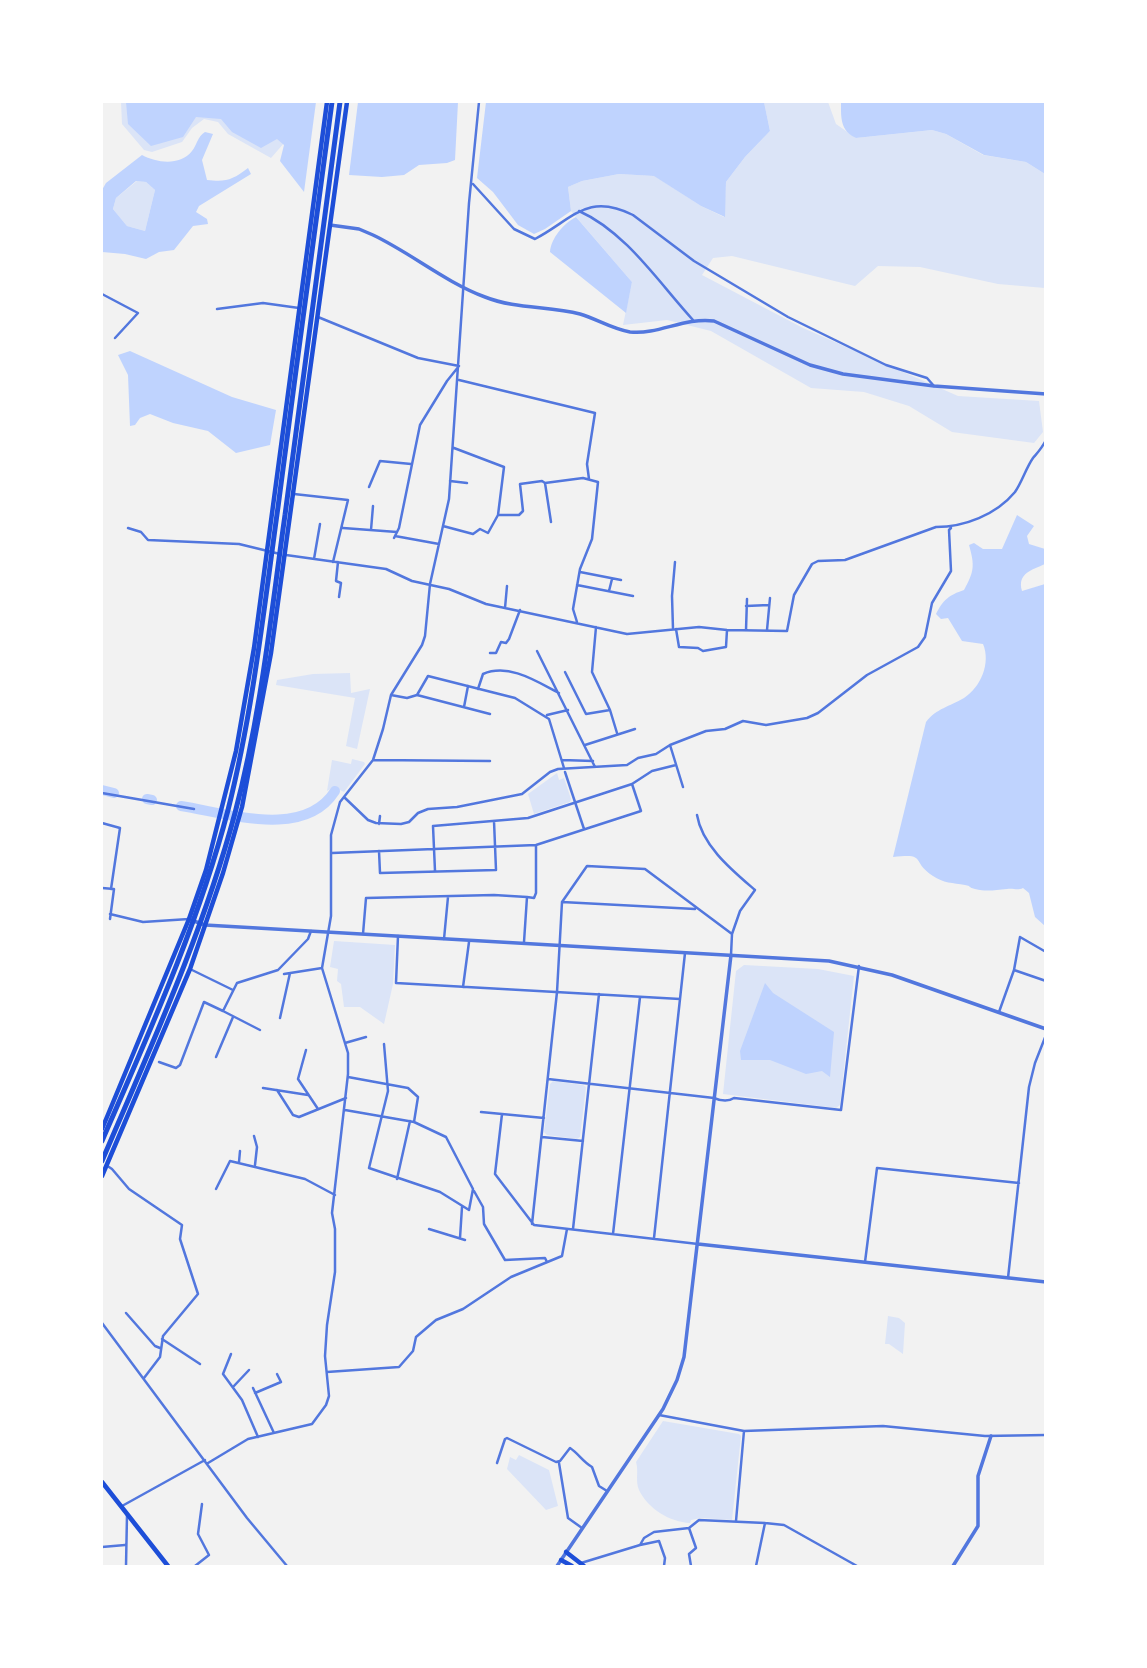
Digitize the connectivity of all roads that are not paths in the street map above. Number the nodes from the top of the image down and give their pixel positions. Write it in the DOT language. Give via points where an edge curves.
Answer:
graph roads {
  1 [pos="329,102"];
  2 [pos="340,102"];
  3 [pos="347,102"];
  4 [pos="479,102"];
  5 [pos="471,183"];
  6 [pos="579,211"];
  7 [pos="310,224"];
  8 [pos="330,225"];
  9 [pos="465,287"];
  10 [pos="102,294"];
  11 [pos="217,309"];
  12 [pos="299,309"];
  13 [pos="316,316"];
  14 [pos="693,320"];
  15 [pos="115,338"];
  16 [pos="459,366"];
  17 [pos="458,379"];
  18 [pos="934,386"];
  19 [pos="1045,394"];
  20 [pos="1045,440"];
  21 [pos="453,448"];
  22 [pos="411,464"];
  23 [pos="589,479"];
  24 [pos="450,481"];
  25 [pos="467,483"];
  26 [pos="545,483"];
  27 [pos="369,487"];
  28 [pos="293,494"];
  29 [pos="373,506"];
  30 [pos="498,515"];
  31 [pos="551,522"];
  32 [pos="320,524"];
  33 [pos="443,526"];
  34 [pos="951,527"];
  35 [pos="128,528"];
  36 [pos="343,528"];
  37 [pos="371,530"];
  38 [pos="395,535"];
  39 [pos="439,544"];
  40 [pos="267,552"];
  41 [pos="285,555"];
  42 [pos="314,559"];
  43 [pos="333,562"];
  44 [pos="338,562"];
  45 [pos="675,562"];
  46 [pos="580,572"];
  47 [pos="612,579"];
  48 [pos="621,580"];
  49 [pos="430,584"];
  50 [pos="578,585"];
  51 [pos="507,586"];
  52 [pos="609,592"];
  53 [pos="633,596"];
  54 [pos="338,597"];
  55 [pos="770,598"];
  56 [pos="747,599"];
  57 [pos="769,605"];
  58 [pos="746,606"];
  59 [pos="505,608"];
  60 [pos="520,610"];
  61 [pos="577,622"];
  62 [pos="596,627"];
  63 [pos="675,629"];
  64 [pos="727,630"];
  65 [pos="746,630"];
  66 [pos="767,630"];
  67 [pos="537,651"];
  68 [pos="490,653"];
  69 [pos="565,673"];
  70 [pos="468,686"];
  71 [pos="478,689"];
  72 [pos="559,693"];
  73 [pos="391,695"];
  74 [pos="417,695"];
  75 [pos="464,707"];
  76 [pos="568,710"];
  77 [pos="610,710"];
  78 [pos="490,714"];
  79 [pos="546,715"];
  80 [pos="635,729"];
  81 [pos="617,733"];
  82 [pos="585,745"];
  83 [pos="670,745"];
  84 [pos="373,760"];
  85 [pos="562,760"];
  86 [pos="490,761"];
  87 [pos="593,761"];
  88 [pos="676,765"];
  89 [pos="595,767"];
  90 [pos="565,770"];
  91 [pos="632,783"];
  92 [pos="683,787"];
  93 [pos="102,793"];
  94 [pos="344,797"];
  95 [pos="575,802"];
  96 [pos="194,810"];
  97 [pos="697,815"];
  98 [pos="380,816"];
  99 [pos="494,821"];
  100 [pos="102,823"];
  101 [pos="379,824"];
  102 [pos="584,829"];
  103 [pos="536,845"];
  104 [pos="495,847"];
  105 [pos="434,849"];
  106 [pos="379,851"];
  107 [pos="332,853"];
  108 [pos="435,871"];
  109 [pos="102,888"];
  110 [pos="111,889"];
  111 [pos="448,896"];
  112 [pos="527,897"];
  113 [pos="562,902"];
  114 [pos="698,909"];
  115 [pos="189,919"];
  116 [pos="205,925"];
  117 [pos="311,930"];
  118 [pos="327,931"];
  119 [pos="363,934"];
  120 [pos="732,934"];
  121 [pos="398,936"];
  122 [pos="444,939"];
  123 [pos="469,940"];
  124 [pos="524,943"];
  125 [pos="560,946"];
  126 [pos="1045,951"];
  127 [pos="685,953"];
  128 [pos="731,955"];
  129 [pos="859,966"];
  130 [pos="321,968"];
  131 [pos="190,969"];
  132 [pos="1014,970"];
  133 [pos="290,973"];
  134 [pos="284,974"];
  135 [pos="1045,981"];
  136 [pos="463,987"];
  137 [pos="233,990"];
  138 [pos="557,992"];
  139 [pos="599,994"];
  140 [pos="640,997"];
  141 [pos="680,999"];
  142 [pos="223,1011"];
  143 [pos="999,1012"];
  144 [pos="233,1017"];
  145 [pos="280,1018"];
  146 [pos="1045,1029"];
  147 [pos="260,1030"];
  148 [pos="1045,1034"];
  149 [pos="366,1037"];
  150 [pos="345,1043"];
  151 [pos="384,1044"];
  152 [pos="306,1050"];
  153 [pos="216,1057"];
  154 [pos="159,1062"];
  155 [pos="348,1077"];
  156 [pos="548,1079"];
  157 [pos="387,1084"];
  158 [pos="589,1084"];
  159 [pos="263,1088"];
  160 [pos="630,1088"];
  161 [pos="277,1090"];
  162 [pos="670,1092"];
  163 [pos="309,1095"];
  164 [pos="346,1098"];
  165 [pos="715,1098"];
  166 [pos="318,1109"];
  167 [pos="345,1110"];
  168 [pos="481,1112"];
  169 [pos="502,1114"];
  170 [pos="381,1116"];
  171 [pos="544,1118"];
  172 [pos="412,1122"];
  173 [pos="102,1129"];
  174 [pos="254,1136"];
  175 [pos="542,1137"];
  176 [pos="102,1141"];
  177 [pos="583,1141"];
  178 [pos="102,1149"];
  179 [pos="240,1151"];
  180 [pos="110,1156"];
  181 [pos="103,1162"];
  182 [pos="239,1162"];
  183 [pos="255,1165"];
  184 [pos="102,1176"];
  185 [pos="397,1179"];
  186 [pos="1019,1183"];
  187 [pos="216,1189"];
  188 [pos="473,1189"];
  189 [pos="335,1195"];
  190 [pos="462,1208"];
  191 [pos="532,1224"];
  192 [pos="429,1229"];
  193 [pos="567,1229"];
  194 [pos="573,1229"];
  195 [pos="613,1234"];
  196 [pos="460,1238"];
  197 [pos="654,1238"];
  198 [pos="465,1240"];
  199 [pos="698,1244"];
  200 [pos="547,1262"];
  201 [pos="864,1263"];
  202 [pos="1008,1278"];
  203 [pos="1045,1282"];
  204 [pos="126,1313"];
  205 [pos="102,1323"];
  206 [pos="162,1339"];
  207 [pos="161,1348"];
  208 [pos="231,1354"];
  209 [pos="200,1364"];
  210 [pos="249,1370"];
  211 [pos="327,1372"];
  212 [pos="277,1374"];
  213 [pos="144,1378"];
  214 [pos="233,1387"];
  215 [pos="253,1388"];
  216 [pos="255,1393"];
  217 [pos="659,1415"];
  218 [pos="744,1432"];
  219 [pos="274,1433"];
  220 [pos="1045,1435"];
  221 [pos="991,1436"];
  222 [pos="258,1437"];
  223 [pos="206,1461"];
  224 [pos="559,1462"];
  225 [pos="497,1463"];
  226 [pos="102,1482"];
  227 [pos="607,1491"];
  228 [pos="202,1504"];
  229 [pos="121,1507"];
  230 [pos="127,1515"];
  231 [pos="736,1521"];
  232 [pos="765,1524"];
  233 [pos="582,1528"];
  234 [pos="689,1528"];
  235 [pos="125,1545"];
  236 [pos="640,1545"];
  237 [pos="102,1547"];
  238 [pos="566,1552"];
  239 [pos="561,1560"];
  240 [pos="166,1565"];
  241 [pos="583,1565"];
  242 [pos="126,1566"];
  243 [pos="195,1566"];
  244 [pos="285,1566"];
  245 [pos="557,1566"];
  246 [pos="572,1566"];
  247 [pos="664,1566"];
  248 [pos="691,1566"];
  249 [pos="756,1566"];
  250 [pos="857,1566"];
  251 [pos="953,1566"];
  1 -- 7 [label="main road"];
  1 -- 176 [label="highway" via="264,608 237,772 192,926"];
  2 -- 181 [label="highway" via="267,647 244,773 200,928"];
  3 -- 8 [label="main road"];
  4 -- 5 [label="street"];
  5 -- 6 [label="street" via="514,229 535,239"];
  5 -- 9 [label="street"];
  6 -- 14 [label="street" via="630,249"];
  6 -- 18 [label="street" via="591,206 620,208 715,275 788,317 886,365 927,378"];
  7 -- 8 [label="street"];
  7 -- 12 [label="main road"];
  8 -- 9 [label="street" via="373,235"];
  8 -- 13 [label="main road"];
  9 -- 14 [label="street" via="500,302 578,314 619,330 652,331"];
  9 -- 16 [label="street"];
  10 -- 15 [label="street" via="138,313"];
  11 -- 12 [label="street" via="263,303"];
  12 -- 40 [label="main road"];
  13 -- 16 [label="street" via="418,358"];
  13 -- 28 [label="main road"];
  14 -- 18 [label="street" via="714,321 810,365"];
  16 -- 17 [label="street"];
  16 -- 22 [label="street" via="420,425"];
  17 -- 21 [label="street"];
  17 -- 23 [label="street" via="595,413"];
  18 -- 19 [label="street"];
  20 -- 34 [label="street" via="1014,492 990,513"];
  21 -- 24 [label="street"];
  21 -- 30 [label="street" via="504,467"];
  22 -- 27 [label="street" via="380,461"];
  22 -- 38 [label="street"];
  23 -- 26 [label="street"];
  23 -- 46 [label="street" via="598,482 592,539"];
  24 -- 25 [label="street"];
  24 -- 33 [label="street"];
  26 -- 30 [label="street" via="520,484 523,511"];
  26 -- 31 [label="street"];
  28 -- 36 [label="street" via="348,500"];
  28 -- 41 [label="main road"];
  29 -- 37 [label="street"];
  30 -- 33 [label="street" via="488,533"];
  32 -- 42 [label="street"];
  33 -- 39 [label="street"];
  34 -- 66 [label="street" via="936,527 845,560 814,563 794,595 787,631"];
  34 -- 83 [label="street" via="951,572 932,603 925,637 918,647 867,675 807,719 766,725 743,721"];
  35 -- 40 [label="street" via="148,540 239,544"];
  36 -- 37 [label="street"];
  36 -- 43 [label="street"];
  37 -- 38 [label="street"];
  38 -- 39 [label="street"];
  39 -- 49 [label="street"];
  40 -- 41 [label="street"];
  40 -- 115 [label="main road" via="246,700 224,803"];
  41 -- 42 [label="street"];
  41 -- 116 [label="main road" via="242,807"];
  42 -- 43 [label="street"];
  43 -- 44 [label="street"];
  44 -- 49 [label="street" via="386,569"];
  44 -- 54 [label="street"];
  45 -- 63 [label="street"];
  46 -- 47 [label="street"];
  46 -- 50 [label="street"];
  47 -- 48 [label="street"];
  47 -- 52 [label="street"];
  49 -- 59 [label="street"];
  49 -- 73 [label="street" via="422,645"];
  50 -- 52 [label="street"];
  50 -- 61 [label="street" via="573,609"];
  51 -- 59 [label="street"];
  52 -- 53 [label="street"];
  55 -- 57 [label="street"];
  56 -- 58 [label="street"];
  57 -- 58 [label="street"];
  57 -- 66 [label="street"];
  58 -- 65 [label="street"];
  59 -- 60 [label="street"];
  60 -- 61 [label="street"];
  60 -- 68 [label="street" via="509,639 501,642 496,653"];
  61 -- 62 [label="street"];
  62 -- 63 [label="street" via="627,634"];
  62 -- 77 [label="street" via="592,672"];
  63 -- 64 [label="street"];
  63 -- 64 [label="street" via="679,648 703,651 726,647"];
  64 -- 65 [label="street"];
  65 -- 66 [label="street"];
  67 -- 72 [label="street"];
  69 -- 77 [label="street" via="586,714"];
  70 -- 71 [label="street"];
  70 -- 74 [label="street" via="428,676"];
  70 -- 75 [label="street"];
  71 -- 72 [label="street" via="483,674 495,670 524,675"];
  71 -- 79 [label="street" via="516,698"];
  72 -- 76 [label="street"];
  73 -- 74 [label="street"];
  73 -- 84 [label="street"];
  74 -- 75 [label="street"];
  75 -- 78 [label="street"];
  76 -- 79 [label="street"];
  76 -- 82 [label="street"];
  77 -- 81 [label="street"];
  79 -- 85 [label="street"];
  80 -- 81 [label="street"];
  81 -- 82 [label="street"];
  82 -- 87 [label="street"];
  83 -- 88 [label="street"];
  83 -- 89 [label="street" via="627,765"];
  84 -- 86 [label="street"];
  84 -- 94 [label="street"];
  85 -- 87 [label="street"];
  85 -- 90 [label="street"];
  87 -- 89 [label="street"];
  88 -- 91 [label="street" via="652,771"];
  88 -- 92 [label="street"];
  89 -- 90 [label="street"];
  90 -- 95 [label="street"];
  90 -- 101 [label="street" via="550,772 522,794 428,808 404,823"];
  91 -- 95 [label="street"];
  91 -- 102 [label="street" via="641,811"];
  93 -- 96 [label="street"];
  94 -- 101 [label="street" via="368,820"];
  94 -- 107 [label="street" via="331,835"];
  95 -- 99 [label="street" via="528,818"];
  95 -- 102 [label="street"];
  97 -- 120 [label="street" via="713,848 755,890 740,911"];
  98 -- 101 [label="street"];
  99 -- 104 [label="street"];
  99 -- 105 [label="street" via="433,826"];
  100 -- 110 [label="street" via="120,828"];
  102 -- 103 [label="street"];
  103 -- 104 [label="street"];
  103 -- 112 [label="street" via="536,893 534,898"];
  104 -- 105 [label="street"];
  104 -- 108 [label="street" via="496,870"];
  105 -- 106 [label="street"];
  105 -- 108 [label="street"];
  106 -- 107 [label="street"];
  106 -- 108 [label="street" via="380,873"];
  107 -- 118 [label="street"];
  109 -- 110 [label="street"];
  110 -- 115 [label="street" via="110,917 143,922"];
  111 -- 112 [label="street"];
  111 -- 119 [label="street" via="366,898"];
  111 -- 122 [label="street"];
  112 -- 124 [label="street"];
  113 -- 114 [label="street"];
  113 -- 114 [label="street" via="587,866 645,869"];
  113 -- 125 [label="street"];
  114 -- 120 [label="street"];
  115 -- 116 [label="street"];
  115 -- 173 [label="main road"];
  116 -- 117 [label="street"];
  116 -- 131 [label="main road"];
  117 -- 118 [label="street"];
  117 -- 137 [label="street" via="278,970 237,983"];
  118 -- 119 [label="street"];
  118 -- 130 [label="street"];
  119 -- 121 [label="street"];
  120 -- 128 [label="street"];
  121 -- 122 [label="street"];
  121 -- 136 [label="street" via="396,983"];
  122 -- 123 [label="street"];
  123 -- 124 [label="street"];
  123 -- 136 [label="street"];
  124 -- 125 [label="street"];
  125 -- 127 [label="street"];
  125 -- 138 [label="street"];
  126 -- 132 [label="street" via="1020,937"];
  127 -- 128 [label="street"];
  127 -- 141 [label="street"];
  128 -- 129 [label="street"];
  128 -- 165 [label="street"];
  129 -- 143 [label="street"];
  129 -- 165 [label="street" via="841,1110"];
  130 -- 133 [label="street"];
  130 -- 150 [label="street"];
  131 -- 137 [label="street"];
  131 -- 180 [label="main road"];
  132 -- 135 [label="street"];
  132 -- 143 [label="street"];
  133 -- 134 [label="street"];
  133 -- 145 [label="street"];
  136 -- 138 [label="street"];
  137 -- 142 [label="street"];
  138 -- 139 [label="street"];
  138 -- 156 [label="street"];
  139 -- 140 [label="street"];
  139 -- 158 [label="street"];
  140 -- 141 [label="street"];
  140 -- 160 [label="street"];
  141 -- 162 [label="street"];
  142 -- 144 [label="street"];
  142 -- 154 [label="street" via="204,1002 180,1065 176,1068"];
  143 -- 146 [label="street"];
  144 -- 147 [label="street"];
  144 -- 153 [label="street"];
  148 -- 186 [label="street" via="1031,1075"];
  149 -- 150 [label="street"];
  150 -- 155 [label="street"];
  151 -- 157 [label="street"];
  152 -- 163 [label="street" via="298,1079"];
  155 -- 157 [label="street"];
  155 -- 164 [label="street"];
  156 -- 158 [label="street"];
  156 -- 171 [label="street"];
  157 -- 170 [label="street"];
  157 -- 172 [label="street" via="408,1088 418,1097"];
  158 -- 160 [label="street"];
  158 -- 177 [label="street"];
  159 -- 161 [label="street"];
  160 -- 162 [label="street"];
  160 -- 195 [label="street"];
  161 -- 163 [label="street"];
  161 -- 166 [label="street" via="293,1115"];
  162 -- 165 [label="street"];
  162 -- 197 [label="street"];
  163 -- 166 [label="street"];
  164 -- 166 [label="street"];
  164 -- 167 [label="street"];
  165 -- 199 [label="street"];
  167 -- 170 [label="street"];
  167 -- 189 [label="street"];
  168 -- 169 [label="street"];
  169 -- 171 [label="street"];
  169 -- 191 [label="street" via="495,1174"];
  170 -- 172 [label="street"];
  170 -- 185 [label="street" via="369,1168"];
  171 -- 175 [label="street"];
  172 -- 185 [label="street"];
  172 -- 188 [label="street" via="446,1137"];
  174 -- 183 [label="street"];
  175 -- 177 [label="street"];
  175 -- 191 [label="street"];
  177 -- 194 [label="street"];
  178 -- 180 [label="main road"];
  179 -- 182 [label="street"];
  180 -- 181 [label="main road"];
  181 -- 184 [label="main road"];
  181 -- 206 [label="street" via="129,1189 182,1225 180,1239 198,1294"];
  182 -- 183 [label="street"];
  182 -- 187 [label="street" via="230,1161"];
  183 -- 189 [label="street" via="305,1179"];
  185 -- 190 [label="street" via="440,1192"];
  186 -- 201 [label="street" via="877,1168"];
  186 -- 202 [label="street"];
  188 -- 190 [label="street" via="469,1210"];
  188 -- 200 [label="street" via="483,1207 484,1224 505,1260 545,1258"];
  189 -- 211 [label="street"];
  190 -- 196 [label="street"];
  191 -- 193 [label="street"];
  192 -- 196 [label="street"];
  193 -- 194 [label="street"];
  193 -- 200 [label="street" via="562,1256"];
  194 -- 195 [label="street"];
  195 -- 197 [label="street"];
  196 -- 198 [label="street"];
  197 -- 199 [label="street"];
  199 -- 201 [label="street"];
  199 -- 217 [label="street" via="684,1357"];
  200 -- 211 [label="street" via="436,1320 416,1337 413,1351 399,1367"];
  201 -- 202 [label="street"];
  202 -- 203 [label="street"];
  204 -- 207 [label="street"];
  205 -- 213 [label="street"];
  206 -- 207 [label="street"];
  206 -- 209 [label="street"];
  207 -- 213 [label="street" via="160,1357"];
  208 -- 214 [label="street" via="223,1374"];
  210 -- 214 [label="street"];
  211 -- 219 [label="street" via="326,1405 312,1424"];
  212 -- 216 [label="street" via="281,1382"];
  213 -- 223 [label="street"];
  214 -- 222 [label="street"];
  215 -- 216 [label="street"];
  216 -- 219 [label="street"];
  217 -- 218 [label="street"];
  217 -- 227 [label="street"];
  218 -- 221 [label="street" via="883,1426"];
  218 -- 231 [label="street"];
  219 -- 222 [label="street"];
  220 -- 221 [label="street"];
  221 -- 251 [label="street" via="978,1476 978,1526"];
  222 -- 223 [label="street"];
  223 -- 229 [label="street"];
  223 -- 244 [label="street"];
  224 -- 225 [label="street" via="507,1438"];
  224 -- 227 [label="street" via="570,1448 592,1467 599,1486"];
  224 -- 233 [label="street" via="568,1518"];
  226 -- 229 [label="main road"];
  227 -- 233 [label="street"];
  228 -- 243 [label="street" via="198,1534 209,1555"];
  229 -- 230 [label="main road"];
  230 -- 235 [label="street"];
  230 -- 240 [label="main road"];
  231 -- 232 [label="street"];
  231 -- 234 [label="street" via="699,1520"];
  232 -- 249 [label="street"];
  232 -- 250 [label="street" via="784,1525"];
  233 -- 238 [label="street"];
  234 -- 236 [label="street" via="654,1532"];
  234 -- 248 [label="street" via="696,1548 689,1554"];
  235 -- 237 [label="street"];
  235 -- 242 [label="street"];
  236 -- 241 [label="street"];
  236 -- 247 [label="street" via="659,1541"];
  238 -- 239 [label="street"];
  238 -- 241 [label="main road"];
  239 -- 245 [label="street"];
  239 -- 246 [label="main road"];
}
